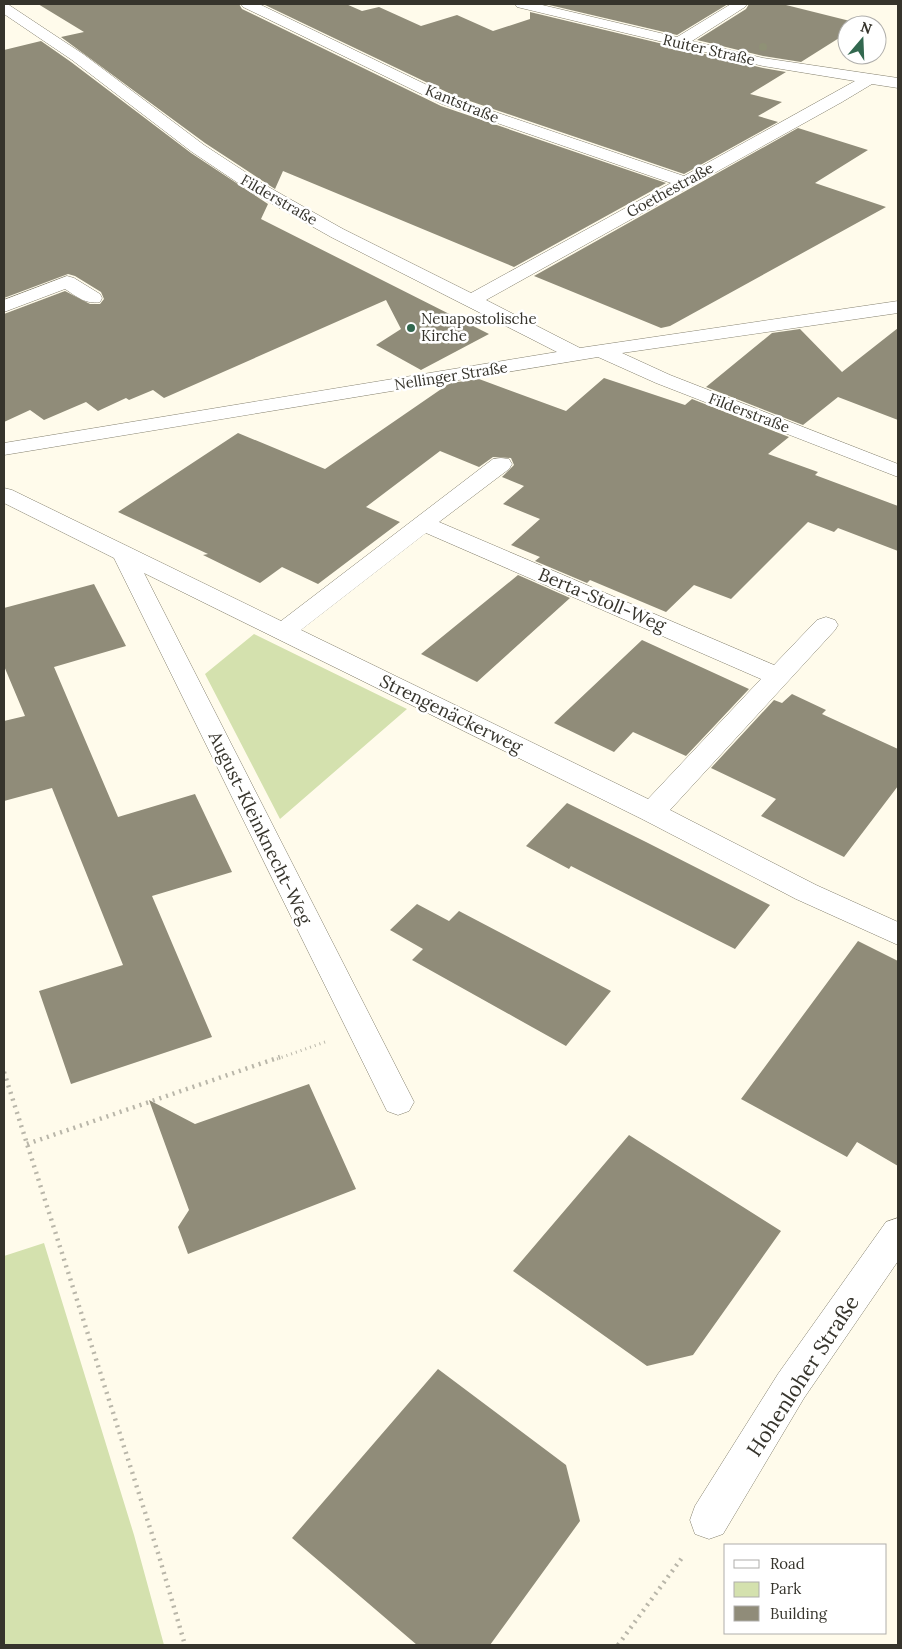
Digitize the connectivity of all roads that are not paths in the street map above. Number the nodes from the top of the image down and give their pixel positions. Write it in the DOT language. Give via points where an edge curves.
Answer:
graph roads {
  1 [pos="248,4"];
  2 [pos="522,4"];
  3 [pos="740,4"];
  4 [pos="4,8"];
  5 [pos="678,43"];
  6 [pos="867,80"];
  7 [pos="898,84"];
  8 [pos="684,182"];
  9 [pos="93,298"];
  10 [pos="472,300"];
  11 [pos="4,306"];
  12 [pos="898,307"];
  13 [pos="601,351"];
  14 [pos="577,355"];
  15 [pos="4,448"];
  16 [pos="501,464"];
  17 [pos="898,471"];
  18 [pos="4,495"];
  19 [pos="424,524"];
  20 [pos="123,553"];
  21 [pos="826,625"];
  22 [pos="284,631"];
  23 [pos="779,677"];
  24 [pos="652,812"];
  25 [pos="898,934"];
  26 [pos="398,1102"];
  27 [pos="898,1233"];
  28 [pos="709,1520"];
  1 -- 8 [label="street, Kantstraße" via="448,101"];
  2 -- 5 [label="street, Ruiter Straße"];
  3 -- 5 [label="street"];
  4 -- 10 [label="street, Filderstraße" via="235,174 289,207"];
  5 -- 6 [label="street, Ruiter Straße"];
  6 -- 7 [label="street, Ruiter Straße"];
  6 -- 8 [label="street, Goethestraße"];
  8 -- 10 [label="street, Goethestraße"];
  9 -- 11 [label="street" via="66,282"];
  10 -- 14 [label="street, Filderstraße"];
  12 -- 13 [label="street, Nellinger Straße"];
  13 -- 14 [label="street, Nellinger Straße"];
  13 -- 17 [label="street, Filderstraße" via="663,379"];
  14 -- 15 [label="street, Nellinger Straße"];
  16 -- 19 [label="street"];
  18 -- 20 [label="street, Strengenäckerweg"];
  19 -- 22 [label="street"];
  19 -- 23 [label="street, Berta-Stoll-Weg"];
  20 -- 22 [label="street, Strengenäckerweg"];
  20 -- 26 [label="street, August-Kleinknecht-Weg"];
  21 -- 23 [label="street"];
  22 -- 24 [label="street, Strengenäckerweg"];
  23 -- 24 [label="street"];
  24 -- 25 [label="street, Strengenäckerweg" via="806,892"];
  27 -- 28 [label="street, Hohenloher Straße" via="791,1386"];
}
